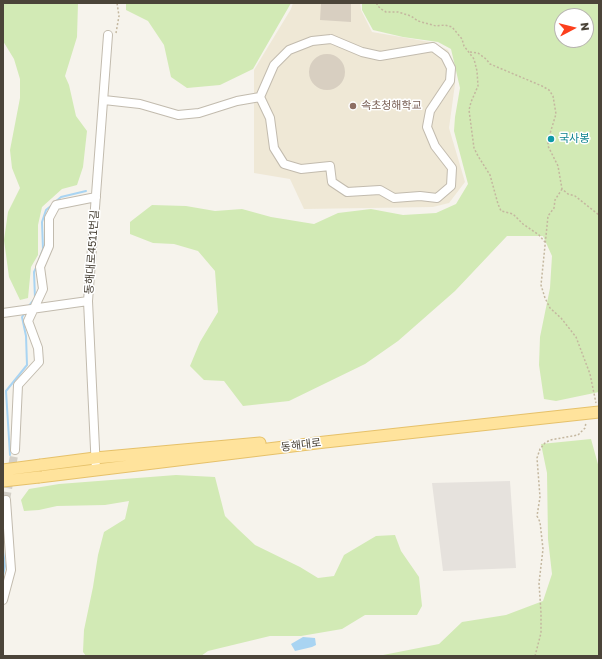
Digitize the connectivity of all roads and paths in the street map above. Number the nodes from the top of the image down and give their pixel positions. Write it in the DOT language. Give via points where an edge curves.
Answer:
graph roads {
  1 [pos="117,3"];
  2 [pos="377,3"];
  3 [pos="112,34"];
  4 [pos="470,52"];
  5 [pos="260,97"];
  6 [pos="104,100"];
  7 [pos="562,189"];
  8 [pos="96,197"];
  9 [pos="599,215"];
  10 [pos="545,242"];
  11 [pos="88,301"];
  12 [pos="34,309"];
  13 [pos="6,313"];
  14 [pos="598,408"];
  15 [pos="581,414"];
  16 [pos="15,450"];
  17 [pos="95,458"];
  18 [pos="3,470"];
  19 [pos="96,470"];
  20 [pos="3,481"];
  21 [pos="6,500"];
  22 [pos="3,600"];
  23 [pos="535,656"];
  1 -- 3 [label="path" via="119,16"];
  2 -- 4 [label="path" via="386,12 398,12 418,21 452,27"];
  3 -- 6 [label="street, 동해대로4511번길"];
  4 -- 7 [label="path" via="478,53 490,64 542,86 551,93 556,117 548,146 558,166"];
  4 -- 10 [label="path" via="477,71 478,86 469,110 474,148 490,175 502,211 513,214"];
  5 -- 5 [label="street" via="270,118 274,148 284,164 301,169 330,166 332,182 347,192 380,190 394,198 437,198 451,186 452,168 435,146 427,127 430,111 450,81 451,68 445,56 433,48 380,56 362,52 331,39 312,41 289,50 274,65"];
  5 -- 6 [label="street" via="199,113 178,115 140,104"];
  6 -- 8 [label="street, 동해대로4511번길"];
  7 -- 9 [label="path"];
  7 -- 10 [label="path" via="548,216"];
  8 -- 11 [label="street, 동해대로4511번길"];
  8 -- 12 [label="street" via="56,205 48,218 49,246 40,267 43,289"];
  10 -- 14 [label="path" via="542,285 545,298 550,308 576,337 590,374"];
  11 -- 12 [label="street"];
  11 -- 17 [label="street, 동해대로4511번길"];
  12 -- 13 [label="street"];
  12 -- 16 [label="street" via="28,320 38,348 39,362 18,385"];
  14 -- 15 [label="main road, 동해대로"];
  14 -- 17 [label="main road, 동해대로"];
  15 -- 19 [label="main road, 동해대로"];
  15 -- 23 [label="path" via="586,428 578,435 550,440 543,446 537,458 540,498 537,516 543,549 539,583 541,633"];
  17 -- 18 [label="main road, 동해대로, bridge"];
  17 -- 19 [label="street, 동해대로4511번길"];
  19 -- 20 [label="main road, 동해대로, bridge"];
  21 -- 22 [label="street" via="12,570"];
}
